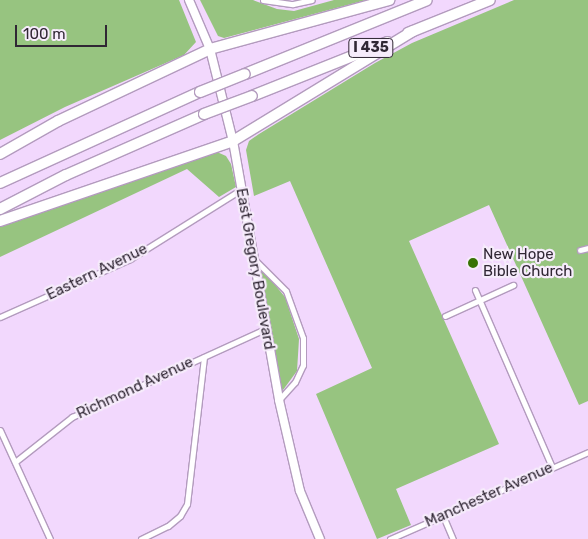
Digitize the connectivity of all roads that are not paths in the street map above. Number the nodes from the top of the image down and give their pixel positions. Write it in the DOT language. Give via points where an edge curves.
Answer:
graph roads {
  1 [pos="189,0"];
  2 [pos="263,0"];
  3 [pos="312,0"];
  4 [pos="389,0"];
  5 [pos="427,0"];
  6 [pos="490,0"];
  7 [pos="413,32"];
  8 [pos="210,49"];
  9 [pos="233,141"];
  10 [pos="0,154"];
  11 [pos="0,183"];
  12 [pos="242,189"];
  13 [pos="0,208"];
  14 [pos="0,221"];
  15 [pos="588,248"];
  16 [pos="580,250"];
  17 [pos="254,259"];
  18 [pos="514,285"];
  19 [pos="475,290"];
  20 [pos="480,301"];
  21 [pos="445,316"];
  22 [pos="0,317"];
  23 [pos="265,329"];
  24 [pos="204,357"];
  25 [pos="279,400"];
  26 [pos="0,430"];
  27 [pos="588,452"];
  28 [pos="15,462"];
  29 [pos="552,467"];
  30 [pos="443,516"];
  31 [pos="50,539"];
  32 [pos="140,539"];
  33 [pos="320,539"];
  34 [pos="390,539"];
  35 [pos="453,539"];
  1 -- 8 [label="main road, East Gregory Boulevard"];
  2 -- 3 [label="street" via="293,4"];
  4 -- 8 [label="highway"];
  5 -- 11 [label="highway, I 435, bridge" via="200,92"];
  6 -- 7 [label="highway, I 435"];
  7 -- 9 [label="highway"];
  7 -- 13 [label="highway, I 435, bridge" via="204,114"];
  8 -- 9 [label="main road, East Gregory Boulevard"];
  8 -- 10 [label="highway" via="58,120"];
  9 -- 12 [label="main road, East Gregory Boulevard"];
  9 -- 14 [label="highway"];
  12 -- 17 [label="main road, East Gregory Boulevard"];
  12 -- 22 [label="street, Eastern Avenue" via="130,259"];
  15 -- 16 [label="street"];
  17 -- 23 [label="main road, East Gregory Boulevard"];
  17 -- 25 [label="street" via="286,291 303,338 303,365 295,382"];
  18 -- 20 [label="street"];
  19 -- 20 [label="street"];
  20 -- 21 [label="street"];
  20 -- 29 [label="street"];
  23 -- 24 [label="street, Richmond Avenue"];
  23 -- 25 [label="main road, East Gregory Boulevard"];
  24 -- 28 [label="street, Richmond Avenue" via="72,417"];
  24 -- 32 [label="street" via="187,504 180,516 168,526"];
  25 -- 33 [label="main road, East Gregory Boulevard" via="300,492"];
  26 -- 28 [label="street"];
  27 -- 29 [label="street, Manchester Avenue"];
  28 -- 31 [label="street"];
  29 -- 30 [label="street, Manchester Avenue"];
  30 -- 34 [label="street, Manchester Avenue"];
  30 -- 35 [label="street"];
}
